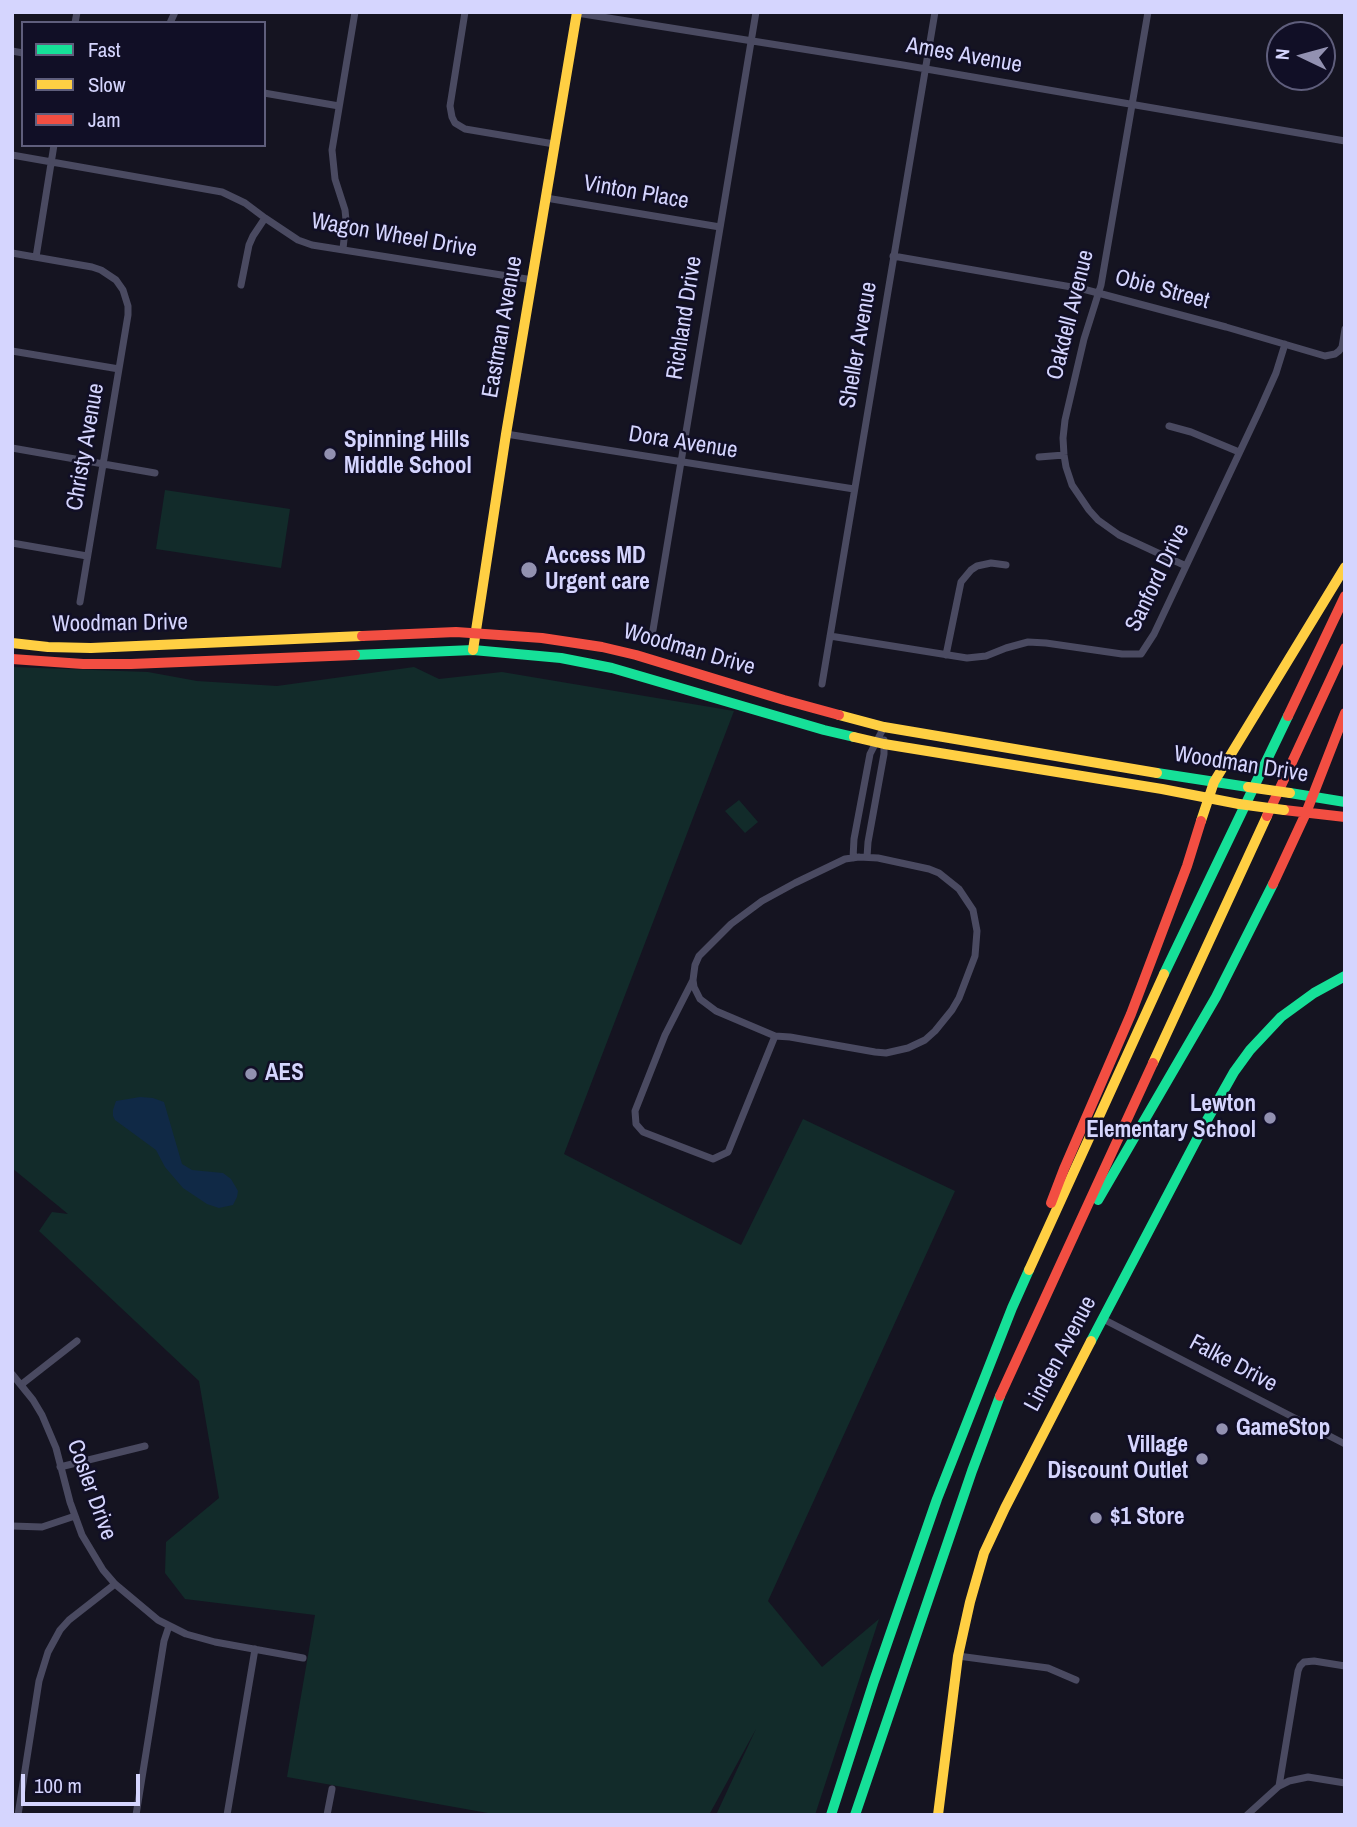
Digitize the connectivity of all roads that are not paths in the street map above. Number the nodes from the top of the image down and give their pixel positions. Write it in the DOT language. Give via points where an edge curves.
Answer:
graph roads {
  1 [pos="355,12"];
  2 [pos="466,12"];
  3 [pos="756,12"];
  4 [pos="935,12"];
  5 [pos="1148,12"];
  6 [pos="577,13"];
  7 [pos="752,41"];
  8 [pos="925,69"];
  9 [pos="266,93"];
  10 [pos="1132,104"];
  11 [pos="339,106"];
  12 [pos="1345,141"];
  13 [pos="554,144"];
  14 [pos="54,147"];
  15 [pos="12,155"];
  16 [pos="52,162"];
  17 [pos="546,198"];
  18 [pos="265,218"];
  19 [pos="720,227"];
  20 [pos="343,249"];
  21 [pos="12,253"];
  22 [pos="893,256"];
  23 [pos="36,257"];
  24 [pos="533,280"];
  25 [pos="241,285"];
  26 [pos="1099,293"];
  27 [pos="1345,329"];
  28 [pos="1285,344"];
  29 [pos="12,351"];
  30 [pos="119,369"];
  31 [pos="1169,426"];
  32 [pos="506,435"];
  33 [pos="12,448"];
  34 [pos="1239,453"];
  35 [pos="1064,455"];
  36 [pos="1039,457"];
  37 [pos="681,463"];
  38 [pos="103,464"];
  39 [pos="155,473"];
  40 [pos="854,489"];
  41 [pos="12,543"];
  42 [pos="87,556"];
  43 [pos="1006,565"];
  44 [pos="1186,566"];
  45 [pos="1345,567"];
  46 [pos="1345,596"];
  47 [pos="80,602"];
  48 [pos="653,630"];
  49 [pos="475,633"];
  50 [pos="830,636"];
  51 [pos="12,643"];
  52 [pos="1345,648"];
  53 [pos="473,650"];
  54 [pos="946,655"];
  55 [pos="12,659"];
  56 [pos="822,684"];
  57 [pos="1345,713"];
  58 [pos="884,727"];
  59 [pos="880,743"];
  60 [pos="1214,782"];
  61 [pos="1312,797"];
  62 [pos="1209,798"];
  63 [pos="1345,803"];
  64 [pos="1306,813"];
  65 [pos="1345,817"];
  66 [pos="867,857"];
  67 [pos="853,858"];
  68 [pos="1345,976"];
  69 [pos="693,980"];
  70 [pos="775,1036"];
  71 [pos="1069,1248"];
  72 [pos="1012,1308"];
  73 [pos="1103,1319"];
  74 [pos="77,1341"];
  75 [pos="12,1374"];
  76 [pos="22,1384"];
  77 [pos="1345,1444"];
  78 [pos="145,1447"];
  79 [pos="60,1467"];
  80 [pos="75,1516"];
  81 [pos="12,1526"];
  82 [pos="116,1584"];
  83 [pos="169,1626"];
  84 [pos="255,1649"];
  85 [pos="958,1656"];
  86 [pos="303,1658"];
  87 [pos="1345,1666"];
  88 [pos="1076,1679"];
  89 [pos="1345,1783"];
  90 [pos="1279,1786"];
  91 [pos="332,1788"];
  92 [pos="18,1815"];
  93 [pos="136,1815"];
  94 [pos="227,1815"];
  95 [pos="327,1815"];
  96 [pos="831,1815"];
  97 [pos="855,1815"];
  98 [pos="939,1815"];
  99 [pos="1247,1815"];
  1 -- 11 [label="street"];
  2 -- 13 [label="street" via="450,106 455,122 465,129"];
  3 -- 7 [label="street, Richland Drive"];
  4 -- 8 [label="street, Sheller Avenue"];
  5 -- 10 [label="street, Oakdell Avenue"];
  6 -- 7 [label="street, Ames Avenue"];
  6 -- 13 [label="main road, Eastman Avenue"];
  7 -- 8 [label="street, Ames Avenue"];
  7 -- 19 [label="street, Richland Drive"];
  8 -- 10 [label="street, Ames Avenue"];
  8 -- 22 [label="street, Sheller Avenue"];
  9 -- 11 [label="street"];
  10 -- 12 [label="street, Ames Avenue"];
  10 -- 26 [label="street, Oakdell Avenue"];
  11 -- 20 [label="street" via="332,162 346,220"];
  13 -- 17 [label="main road, Eastman Avenue"];
  14 -- 16 [label="street"];
  15 -- 16 [label="street, Wagon Wheel Drive"];
  16 -- 18 [label="street, Wagon Wheel Drive" via="210,189 234,197"];
  16 -- 23 [label="street"];
  17 -- 19 [label="street, Vinton Place"];
  17 -- 24 [label="main road, Eastman Avenue"];
  18 -- 20 [label="street, Wagon Wheel Drive" via="298,240"];
  18 -- 25 [label="street" via="249,245"];
  19 -- 37 [label="street, Richland Drive"];
  20 -- 24 [label="street, Wagon Wheel Drive"];
  21 -- 23 [label="street"];
  22 -- 26 [label="street, Obie Street"];
  22 -- 40 [label="street, Sheller Avenue"];
  23 -- 30 [label="street, Christy Avenue" via="92,267 116,280 126,298 128,315"];
  24 -- 32 [label="main road, Eastman Avenue"];
  26 -- 28 [label="street, Obie Street"];
  26 -- 35 [label="street, Oakdell Avenue" via="1065,420"];
  27 -- 28 [label="street, Obie Street" via="1342,347 1335,354 1325,356"];
  28 -- 34 [label="street, Sanford Drive"];
  29 -- 30 [label="street"];
  30 -- 38 [label="street, Christy Avenue"];
  31 -- 34 [label="street"];
  32 -- 37 [label="street, Dora Avenue"];
  32 -- 49 [label="main road, Eastman Avenue"];
  33 -- 38 [label="street"];
  34 -- 44 [label="street, Sanford Drive"];
  35 -- 36 [label="street"];
  35 -- 44 [label="street, Oakdell Avenue" via="1072,485 1098,520 1119,535"];
  37 -- 40 [label="street, Dora Avenue"];
  37 -- 48 [label="street, Richland Drive"];
  38 -- 39 [label="street"];
  38 -- 42 [label="street, Christy Avenue"];
  40 -- 50 [label="street, Sheller Avenue"];
  41 -- 42 [label="street"];
  42 -- 47 [label="street, Christy Avenue"];
  43 -- 54 [label="street" via="977,566 961,582"];
  44 -- 54 [label="street, Sanford Drive" via="1141,654 1039,642 1016,644 977,658"];
  45 -- 60 [label="main road"];
  46 -- 72 [label="main road" via="1169,964"];
  49 -- 51 [label="main road, Woodman Drive" via="91,648"];
  49 -- 53 [label="main road, Eastman Avenue"];
  49 -- 58 [label="main road, Woodman Drive" via="602,647"];
  50 -- 54 [label="street, Sanford Drive"];
  50 -- 56 [label="street, Sheller Avenue"];
  52 -- 71 [label="main road"];
  53 -- 55 [label="main road, Woodman Drive" via="105,664"];
  53 -- 59 [label="main road, Woodman Drive" via="612,668"];
  57 -- 61 [label="main road"];
  58 -- 59 [label="street"];
  58 -- 60 [label="main road, Woodman Drive"];
  59 -- 62 [label="main road, Woodman Drive"];
  59 -- 66 [label="street" via="884,754"];
  59 -- 67 [label="street" via="870,754"];
  60 -- 61 [label="main road, Woodman Drive, bridge"];
  60 -- 62 [label="main road"];
  61 -- 63 [label="main road, Woodman Drive"];
  61 -- 64 [label="main road"];
  62 -- 64 [label="main road, Woodman Drive, bridge"];
  62 -- 72 [label="main road" via="1131,1014 1064,1169"];
  64 -- 65 [label="main road, Woodman Drive"];
  64 -- 71 [label="main road" via="1216,997"];
  66 -- 67 [label="street"];
  66 -- 70 [label="street" via="939,873 968,900 978,942 959,999 935,1031 918,1044 897,1051 875,1052"];
  67 -- 69 [label="street" via="746,912 699,956"];
  68 -- 73 [label="main road, Linden Avenue" via="1283,1016 1238,1066"];
  69 -- 70 [label="street" via="697,995 707,1005"];
  69 -- 70 [label="street" via="635,1111 636,1124 643,1132 713,1159 728,1152"];
  71 -- 97 [label="main road" via="1006,1381 972,1471"];
  72 -- 96 [label="main road" via="909,1579"];
  73 -- 77 [label="street, Falke Drive"];
  73 -- 85 [label="main road, Linden Avenue" via="984,1553"];
  74 -- 76 [label="street"];
  75 -- 76 [label="street, Cosler Drive"];
  76 -- 79 [label="street, Cosler Drive" via="42,1415"];
  78 -- 79 [label="street"];
  79 -- 80 [label="street, Cosler Drive"];
  80 -- 81 [label="street" via="42,1527"];
  80 -- 82 [label="street, Cosler Drive" via="90,1550"];
  82 -- 83 [label="street, Cosler Drive"];
  82 -- 92 [label="street" via="69,1620 48,1652 39,1681"];
  83 -- 84 [label="street, Cosler Drive" via="201,1639"];
  83 -- 93 [label="street"];
  84 -- 86 [label="street, Cosler Drive"];
  84 -- 94 [label="street"];
  85 -- 88 [label="street" via="1048,1668"];
  85 -- 98 [label="main road, Linden Avenue"];
  87 -- 90 [label="street" via="1304,1662 1298,1671"];
  89 -- 90 [label="street" via="1308,1777"];
  90 -- 99 [label="street"];
  91 -- 95 [label="street"];
}
